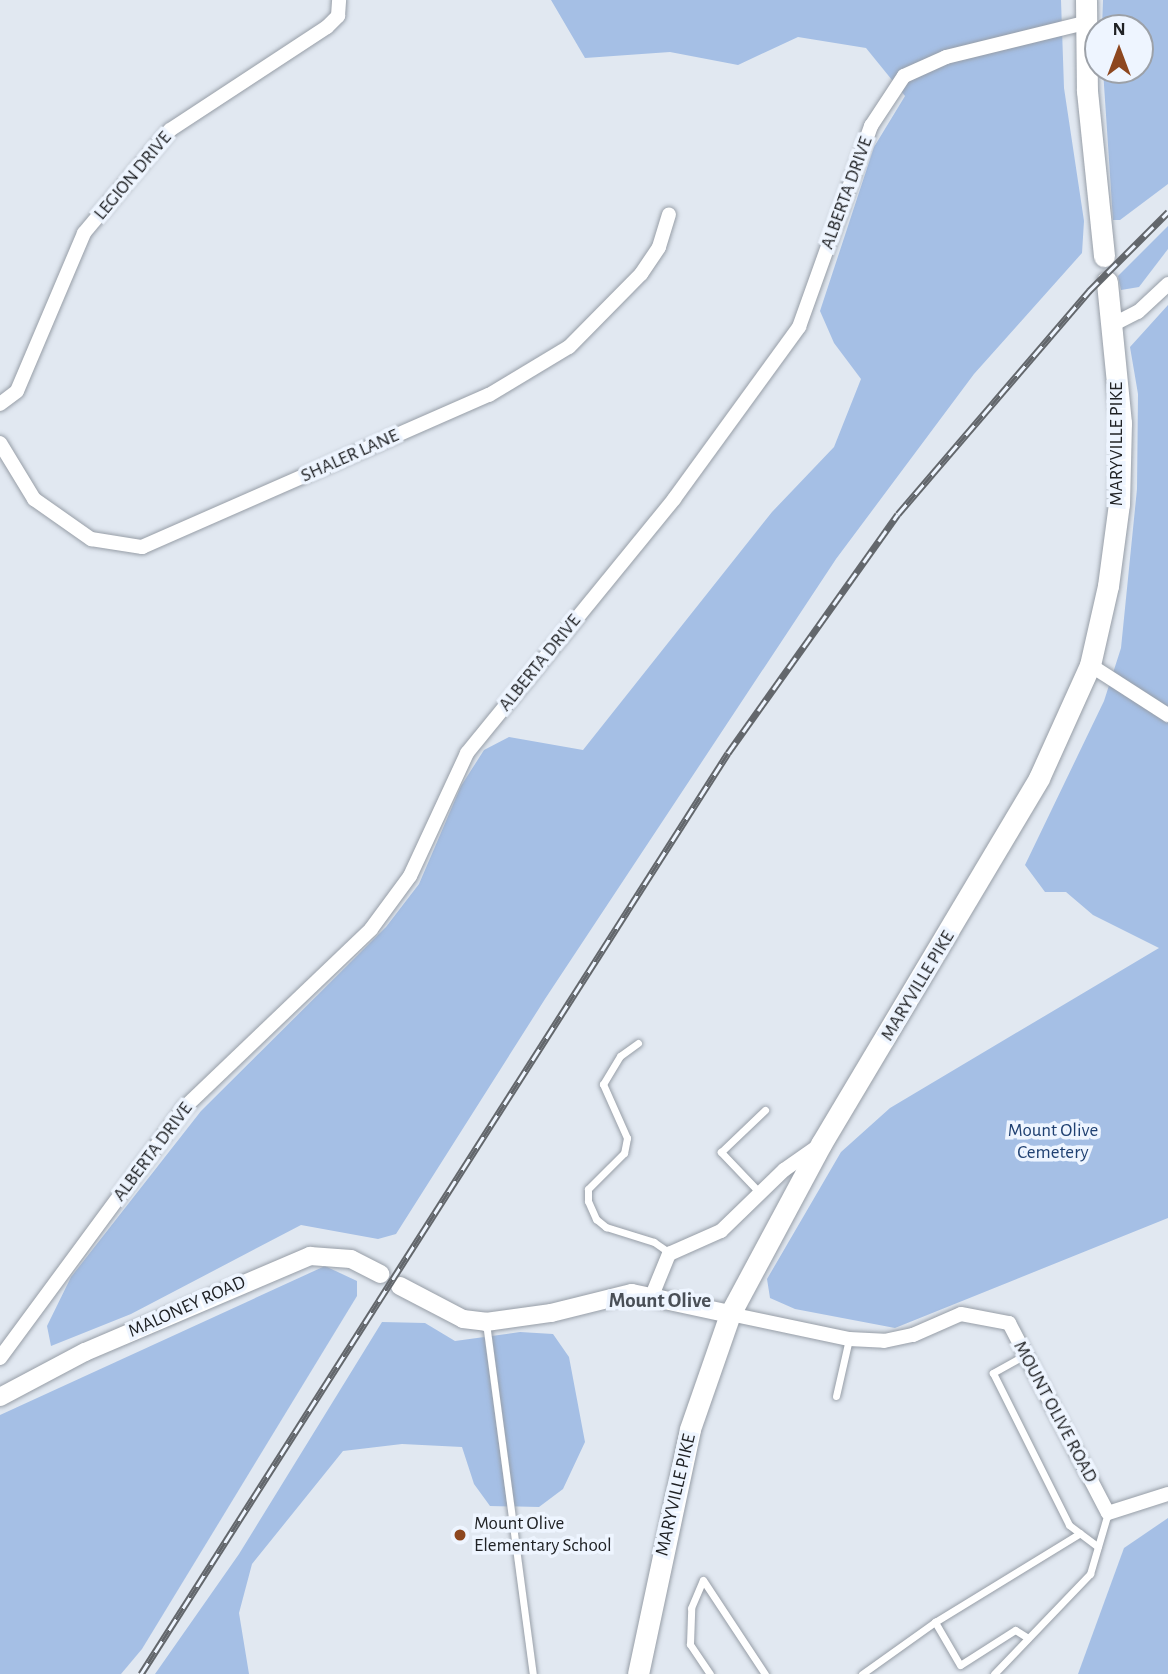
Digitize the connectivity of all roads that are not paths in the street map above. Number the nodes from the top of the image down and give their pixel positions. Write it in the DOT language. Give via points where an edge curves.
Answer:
graph roads {
  1 [pos="339,5"];
  2 [pos="1084,23"];
  3 [pos="1089,84"];
  4 [pos="669,215"];
  5 [pos="1104,256"];
  6 [pos="1107,282"];
  7 [pos="1168,284"];
  8 [pos="1112,324"];
  9 [pos="0,404"];
  10 [pos="0,443"];
  11 [pos="1090,666"];
  12 [pos="1168,715"];
  13 [pos="638,1043"];
  14 [pos="765,1110"];
  15 [pos="821,1144"];
  16 [pos="760,1194"];
  17 [pos="670,1254"];
  18 [pos="380,1274"];
  19 [pos="400,1286"];
  20 [pos="651,1297"];
  21 [pos="730,1314"];
  22 [pos="486,1322"];
  23 [pos="849,1339"];
  24 [pos="1025,1355"];
  25 [pos="0,1358"];
  26 [pos="836,1396"];
  27 [pos="0,1397"];
  28 [pos="1168,1494"];
  29 [pos="1108,1513"];
  30 [pos="1080,1533"];
  31 [pos="1098,1547"];
  32 [pos="935,1622"];
  33 [pos="1028,1639"];
  34 [pos="533,1674"];
  35 [pos="638,1674"];
  36 [pos="710,1674"];
  37 [pos="765,1674"];
  38 [pos="862,1674"];
  39 [pos="993,1674"];
  1 -- 9 [label="street, LEGION DRIVE" via="334,21 294,52 170,130 84,233 18,391"];
  2 -- 25 [label="street, ALBERTA DRIVE" via="946,57 904,76 871,126 799,327 674,499 467,753 410,876 371,929 186,1107"];
  3 -- 5 [label="main road"];
  4 -- 10 [label="street, SHALER LANE" via="659,247 641,274 569,347 489,395 142,547 91,539 33,499"];
  6 -- 8 [label="main road, MARYVILLE PIKE"];
  7 -- 8 [label="street" via="1138,312"];
  8 -- 11 [label="main road, MARYVILLE PIKE" via="1121,423 1119,504 1108,586"];
  11 -- 12 [label="street"];
  11 -- 15 [label="main road, MARYVILLE PIKE" via="1039,778"];
  13 -- 17 [label="lane" via="620,1056 603,1084 627,1138 624,1153 588,1189 588,1201 596,1219 606,1227 654,1242"];
  14 -- 16 [label="lane" via="721,1153"];
  15 -- 16 [label="street"];
  15 -- 21 [label="main road, MARYVILLE PIKE"];
  16 -- 17 [label="street" via="721,1231"];
  17 -- 20 [label="street"];
  18 -- 27 [label="street, MALONEY ROAD" via="351,1259 310,1256 85,1352"];
  19 -- 22 [label="street" via="463,1319"];
  20 -- 21 [label="street"];
  20 -- 22 [label="street" via="608,1295 551,1313"];
  21 -- 23 [label="street, MOUNT OLIVE ROAD"];
  21 -- 35 [label="main road, MARYVILLE PIKE" via="690,1429"];
  22 -- 34 [label="lane"];
  23 -- 24 [label="street, MOUNT OLIVE ROAD" via="913,1335 961,1314 1009,1323"];
  23 -- 26 [label="lane"];
  24 -- 29 [label="street, MOUNT OLIVE ROAD"];
  24 -- 30 [label="lane" via="993,1373 1069,1525"];
  28 -- 29 [label="street"];
  29 -- 31 [label="lane"];
  30 -- 31 [label="lane"];
  30 -- 32 [label="lane"];
  31 -- 33 [label="lane" via="1090,1574"];
  32 -- 33 [label="lane" via="960,1665 1015,1630"];
  32 -- 38 [label="lane"];
  33 -- 39 [label="lane"];
  36 -- 37 [label="lane" via="690,1644 691,1608 703,1580"];
}
